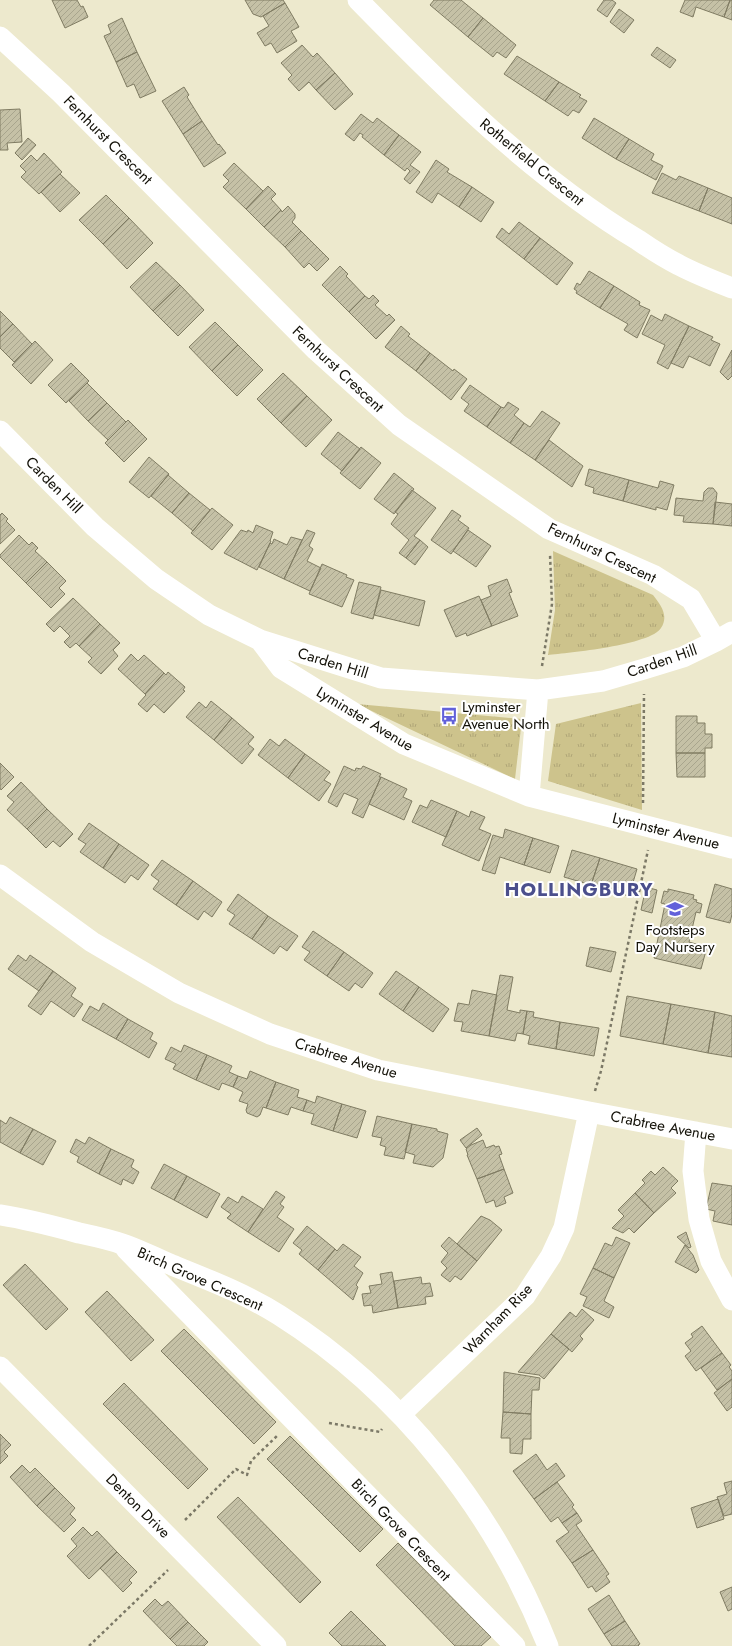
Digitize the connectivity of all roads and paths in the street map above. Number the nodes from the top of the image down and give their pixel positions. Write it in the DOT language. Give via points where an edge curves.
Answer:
graph roads {
  1 [pos="358,0"];
  2 [pos="0,37"];
  3 [pos="732,288"];
  4 [pos="0,431"];
  5 [pos="549,529"];
  6 [pos="724,636"];
  7 [pos="260,640"];
  8 [pos="644,669"];
  9 [pos="538,690"];
  10 [pos="529,796"];
  11 [pos="648,826"];
  12 [pos="732,848"];
  13 [pos="0,875"];
  14 [pos="601,1071"];
  15 [pos="589,1112"];
  16 [pos="696,1132"];
  17 [pos="732,1139"];
  18 [pos="0,1215"];
  19 [pos="120,1243"];
  20 [pos="732,1300"];
  21 [pos="0,1367"];
  22 [pos="401,1414"];
  23 [pos="293,1420"];
  24 [pos="169,1536"];
  25 [pos="185,1554"];
  26 [pos="89,1646"];
  27 [pos="276,1646"];
  28 [pos="514,1646"];
  29 [pos="548,1646"];
  1 -- 3 [label="street, Rotherfield Crescent" via="407,51 501,139 560,189 678,265"];
  2 -- 5 [label="street, Fernhurst Crescent" via="61,93 316,350 399,425"];
  4 -- 7 [label="street, Carden Hill" via="94,527 156,579 209,615"];
  5 -- 6 [label="street, Fernhurst Crescent" via="652,575 691,599"];
  5 -- 9 [label="path" via="552,604"];
  6 -- 8 [label="street, Carden Hill" via="683,656"];
  7 -- 9 [label="street, Carden Hill" via="381,678"];
  7 -- 10 [label="street, Lyminster Avenue" via="281,668 404,744"];
  8 -- 9 [label="street, Carden Hill" via="603,681"];
  8 -- 11 [label="path"];
  9 -- 10 [label="street"];
  10 -- 11 [label="street, Lyminster Avenue"];
  11 -- 12 [label="street, Lyminster Avenue"];
  11 -- 14 [label="path"];
  13 -- 15 [label="street, Crabtree Avenue" via="112,954 179,993 270,1034 378,1070"];
  15 -- 16 [label="street, Crabtree Avenue"];
  15 -- 22 [label="street, Warnham Rise" via="564,1228 551,1256 525,1296"];
  16 -- 17 [label="street, Crabtree Avenue"];
  16 -- 20 [label="street" via="693,1172 698,1219 711,1261"];
  18 -- 19 [label="street, Birch Grove Crescent" via="23,1218"];
  19 -- 22 [label="street, Birch Grove Crescent" via="235,1291 278,1314 321,1344"];
  19 -- 23 [label="street, Birch Grove Crescent"];
  21 -- 24 [label="street, Denton Drive"];
  22 -- 23 [label="path" via="390,1420 380,1432 300,1417"];
  22 -- 29 [label="street, Birch Grove Crescent" via="447,1469 497,1541"];
  23 -- 24 [label="path" via="251,1461 247,1475 236,1469"];
  23 -- 28 [label="street, Birch Grove Crescent"];
  24 -- 25 [label="street, Denton Drive"];
  25 -- 26 [label="path"];
  25 -- 27 [label="street, Denton Drive"];
}
